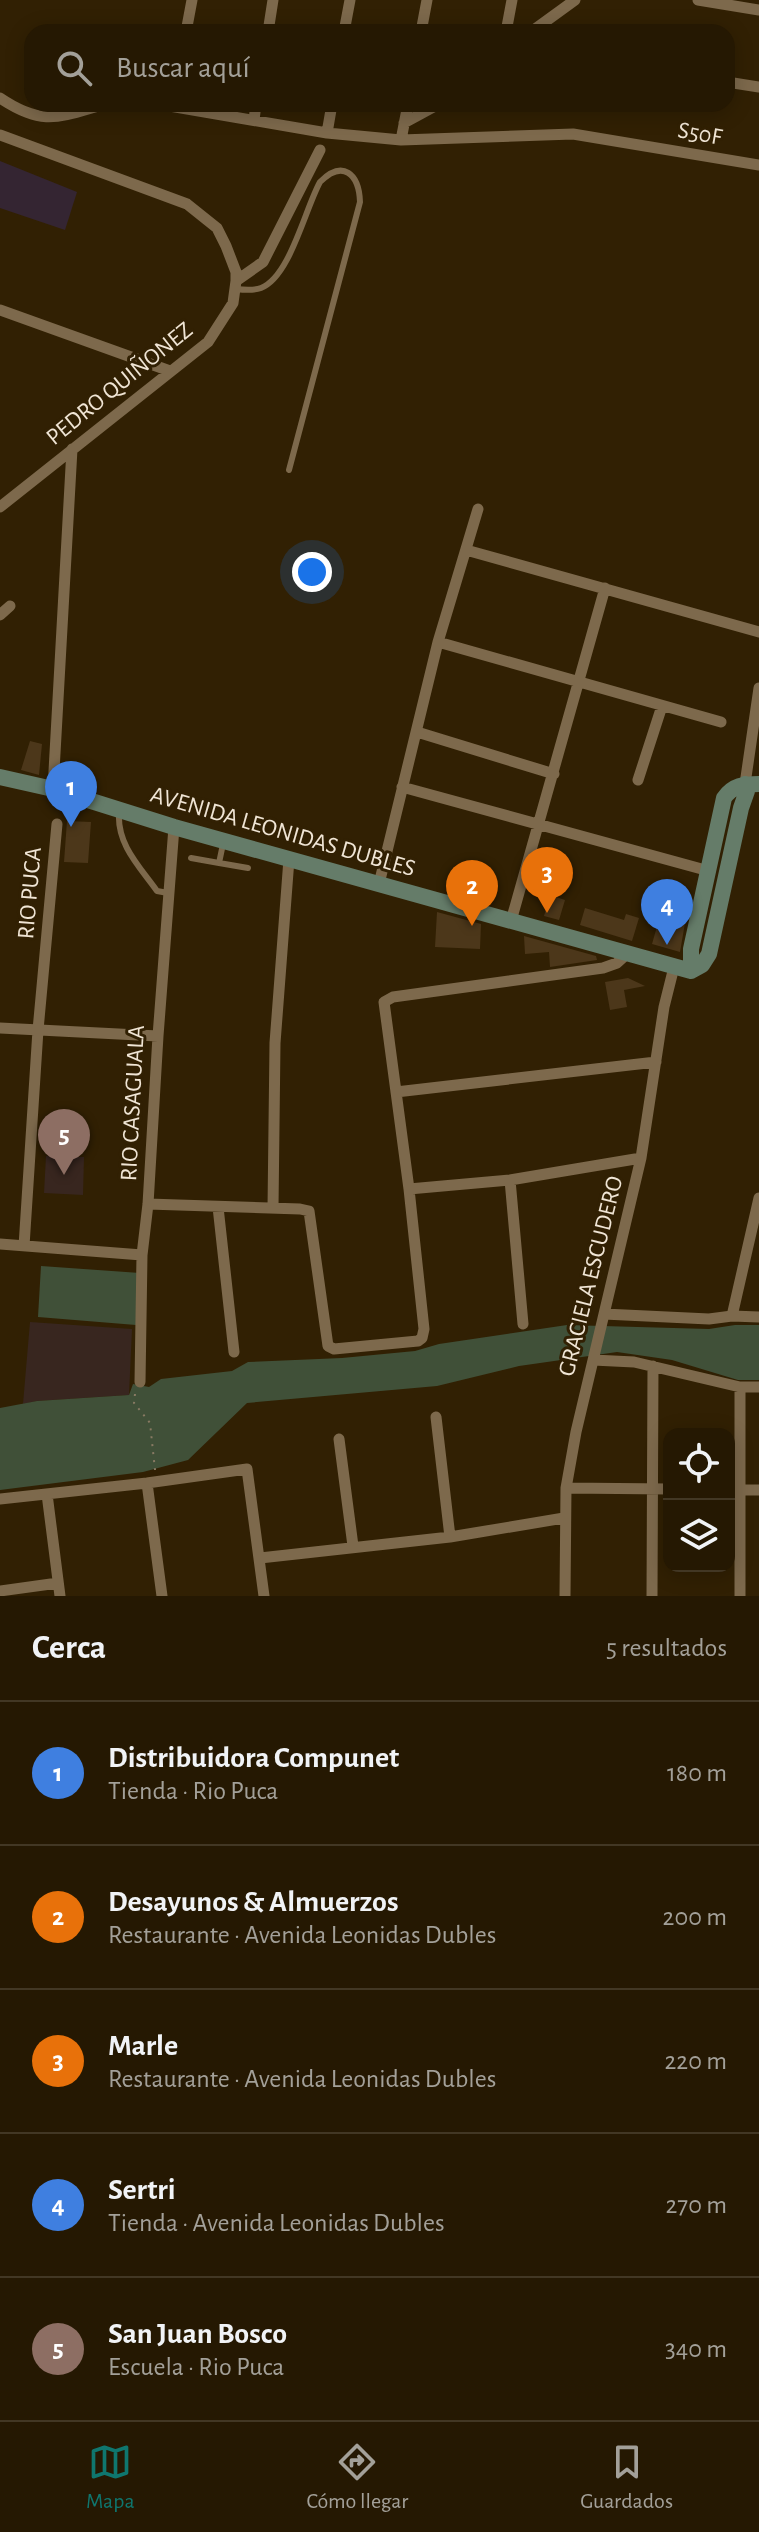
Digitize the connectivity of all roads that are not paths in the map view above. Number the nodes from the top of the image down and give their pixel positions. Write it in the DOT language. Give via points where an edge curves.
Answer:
graph roads {
  1 [pos="192,0"];
  2 [pos="273,0"];
  3 [pos="350,0"];
  4 [pos="427,0"];
  5 [pos="512,0"];
  6 [pos="575,0"];
  7 [pos="698,0"];
  8 [pos="759,10"];
  9 [pos="188,24"];
  10 [pos="269,24"];
  11 [pos="346,24"];
  12 [pos="422,24"];
  13 [pos="508,24"];
  14 [pos="542,24"];
  15 [pos="735,83"];
  16 [pos="759,87"];
  17 [pos="0,98"];
  18 [pos="76,112"];
  19 [pos="208,112"];
  20 [pos="255,112"];
  21 [pos="331,112"];
  22 [pos="406,112"];
  23 [pos="424,112"];
  24 [pos="254,120"];
  25 [pos="404,123"];
  26 [pos="327,133"];
  27 [pos="0,135"];
  28 [pos="401,140"];
  29 [pos="320,150"];
  30 [pos="759,165"];
  31 [pos="236,285"];
  32 [pos="0,310"];
  33 [pos="170,371"];
  34 [pos="72,449"];
  35 [pos="289,470"];
  36 [pos="0,507"];
  37 [pos="478,509"];
  38 [pos="466,550"];
  39 [pos="605,588"];
  40 [pos="10,606"];
  41 [pos="0,615"];
  42 [pos="759,632"];
  43 [pos="438,642"];
  44 [pos="579,682"];
  45 [pos="759,688"];
  46 [pos="662,706"];
  47 [pos="721,722"];
  48 [pos="417,732"];
  49 [pos="554,774"];
  50 [pos="0,777"];
  51 [pos="638,780"];
  52 [pos="752,784"];
  53 [pos="402,787"];
  54 [pos="53,789"];
  55 [pos="120,809"];
  56 [pos="57,824"];
  57 [pos="538,824"];
  58 [pos="174,827"];
  59 [pos="224,841"];
  60 [pos="191,858"];
  61 [pos="289,859"];
  62 [pos="219,863"];
  63 [pos="248,868"];
  64 [pos="709,871"];
  65 [pos="379,884"];
  66 [pos="168,893"];
  67 [pos="511,921"];
  68 [pos="627,954"];
  69 [pos="674,967"];
  70 [pos="691,971"];
  71 [pos="0,1028"];
  72 [pos="38,1030"];
  73 [pos="158,1036"];
  74 [pos="656,1062"];
  75 [pos="396,1092"];
  76 [pos="641,1158"];
  77 [pos="510,1180"];
  78 [pos="409,1189"];
  79 [pos="759,1198"];
  80 [pos="148,1204"];
  81 [pos="218,1207"];
  82 [pos="273,1208"];
  83 [pos="0,1244"];
  84 [pos="24,1246"];
  85 [pos="142,1255"];
  86 [pos="604,1314"];
  87 [pos="732,1316"];
  88 [pos="759,1317"];
  89 [pos="523,1324"];
  90 [pos="234,1352"];
  91 [pos="593,1360"];
  92 [pos="653,1366"];
  93 [pos="140,1382"];
  94 [pos="740,1387"];
  95 [pos="759,1387"];
  96 [pos="436,1417"];
  97 [pos="339,1439"];
  98 [pos="735,1473"];
  99 [pos="152,1483"];
  100 [pos="566,1488"];
  101 [pos="654,1489"];
  102 [pos="663,1489"];
  103 [pos="735,1490"];
  104 [pos="759,1490"];
  105 [pos="47,1494"];
  106 [pos="0,1499"];
  107 [pos="735,1500"];
  108 [pos="564,1518"];
  109 [pos="450,1537"];
  110 [pos="353,1546"];
  111 [pos="260,1558"];
  112 [pos="59,1590"];
  113 [pos="0,1591"];
  114 [pos="162,1596"];
  115 [pos="264,1596"];
  116 [pos="565,1596"];
  117 [pos="652,1596"];
  118 [pos="740,1596"];
  1 -- 9 [label="street"];
  2 -- 10 [label="street"];
  3 -- 11 [label="street"];
  4 -- 12 [label="street"];
  5 -- 13 [label="street"];
  6 -- 14 [label="street"];
  7 -- 8 [label="street"];
  15 -- 16 [label="street"];
  17 -- 18 [label="street" via="20,112 51,119"];
  19 -- 24 [label="street, S50F"];
  20 -- 24 [label="street"];
  21 -- 26 [label="street"];
  22 -- 25 [label="street"];
  23 -- 25 [label="street"];
  24 -- 26 [label="street, S50F"];
  25 -- 28 [label="street"];
  26 -- 28 [label="street, S50F"];
  27 -- 31 [label="street" via="187,204 217,228 236,272"];
  28 -- 30 [label="street, S50F" via="573,134"];
  29 -- 31 [label="street" via="263,262"];
  31 -- 33 [label="street, PEDRO QUIÑONEZ" via="233,303 208,342"];
  31 -- 35 [label="lane" via="253,290 275,280 320,182 338,171 354,176 360,202"];
  32 -- 33 [label="street"];
  33 -- 34 [label="street, PEDRO QUIÑONEZ"];
  34 -- 36 [label="street, PEDRO QUIÑONEZ"];
  34 -- 54 [label="street"];
  37 -- 38 [label="street"];
  38 -- 39 [label="street"];
  38 -- 43 [label="street"];
  39 -- 42 [label="street"];
  39 -- 44 [label="street"];
  40 -- 41 [label="street"];
  43 -- 44 [label="street"];
  43 -- 48 [label="street"];
  44 -- 46 [label="street"];
  44 -- 49 [label="street"];
  45 -- 52 [label="street"];
  46 -- 47 [label="street"];
  46 -- 51 [label="street"];
  48 -- 49 [label="street"];
  48 -- 53 [label="street"];
  49 -- 57 [label="street"];
  50 -- 54 [label="main road, AVENIDA LEONIDAS DUBLES"];
  52 -- 64 [label="main road" via="734,788 724,798"];
  52 -- 70 [label="main road" via="741,808 709,954"];
  53 -- 57 [label="street"];
  53 -- 65 [label="street"];
  54 -- 55 [label="main road, AVENIDA LEONIDAS DUBLES"];
  55 -- 58 [label="main road, AVENIDA LEONIDAS DUBLES"];
  55 -- 66 [label="lane" via="124,846 157,891"];
  56 -- 72 [label="street, RIO PUCA"];
  57 -- 64 [label="street"];
  57 -- 67 [label="street"];
  58 -- 59 [label="main road, AVENIDA LEONIDAS DUBLES"];
  58 -- 66 [label="street, RIO CASAGUALA"];
  59 -- 61 [label="main road, AVENIDA LEONIDAS DUBLES"];
  59 -- 62 [label="lane"];
  60 -- 62 [label="lane"];
  61 -- 65 [label="main road, AVENIDA LEONIDAS DUBLES"];
  61 -- 82 [label="street" via="275,1043"];
  62 -- 63 [label="lane"];
  64 -- 70 [label="main road" via="689,959"];
  65 -- 67 [label="main road, AVENIDA LEONIDAS DUBLES"];
  66 -- 73 [label="street, RIO CASAGUALA"];
  67 -- 68 [label="main road, AVENIDA LEONIDAS DUBLES"];
  68 -- 69 [label="main road, AVENIDA LEONIDAS DUBLES"];
  68 -- 75 [label="street" via="603,968 384,1002"];
  69 -- 70 [label="main road, AVENIDA LEONIDAS DUBLES"];
  69 -- 74 [label="street, GRACIELA ESCUDERO"];
  71 -- 72 [label="street"];
  72 -- 73 [label="street"];
  72 -- 84 [label="street, RIO PUCA"];
  73 -- 80 [label="street, RIO CASAGUALA"];
  74 -- 75 [label="street"];
  74 -- 76 [label="street, GRACIELA ESCUDERO"];
  75 -- 78 [label="street"];
  76 -- 77 [label="street"];
  76 -- 86 [label="street, GRACIELA ESCUDERO"];
  77 -- 78 [label="street"];
  77 -- 89 [label="street"];
  78 -- 82 [label="street" via="424,1329 418,1341 330,1348 309,1211"];
  79 -- 87 [label="street"];
  80 -- 81 [label="street"];
  80 -- 85 [label="street, RIO CASAGUALA"];
  81 -- 82 [label="street"];
  81 -- 90 [label="street"];
  83 -- 84 [label="street"];
  84 -- 85 [label="street"];
  85 -- 93 [label="street, RIO CASAGUALA"];
  86 -- 87 [label="street"];
  86 -- 91 [label="street, GRACIELA ESCUDERO"];
  87 -- 88 [label="street"];
  91 -- 92 [label="street"];
  91 -- 100 [label="street, GRACIELA ESCUDERO"];
  92 -- 94 [label="street"];
  92 -- 101 [label="street"];
  94 -- 95 [label="street"];
  94 -- 98 [label="street"];
  96 -- 109 [label="street"];
  97 -- 110 [label="street"];
  99 -- 105 [label="street"];
  99 -- 111 [label="street" via="247,1469"];
  99 -- 114 [label="street"];
  100 -- 101 [label="street"];
  100 -- 108 [label="street, GRACIELA ESCUDERO"];
  101 -- 102 [label="street"];
  101 -- 117 [label="street"];
  103 -- 104 [label="street"];
  105 -- 106 [label="street"];
  105 -- 112 [label="street"];
  107 -- 118 [label="street"];
  108 -- 109 [label="street"];
  108 -- 116 [label="street, GRACIELA ESCUDERO"];
  109 -- 110 [label="street"];
  110 -- 111 [label="street"];
  111 -- 115 [label="street"];
  112 -- 113 [label="street"];
}
